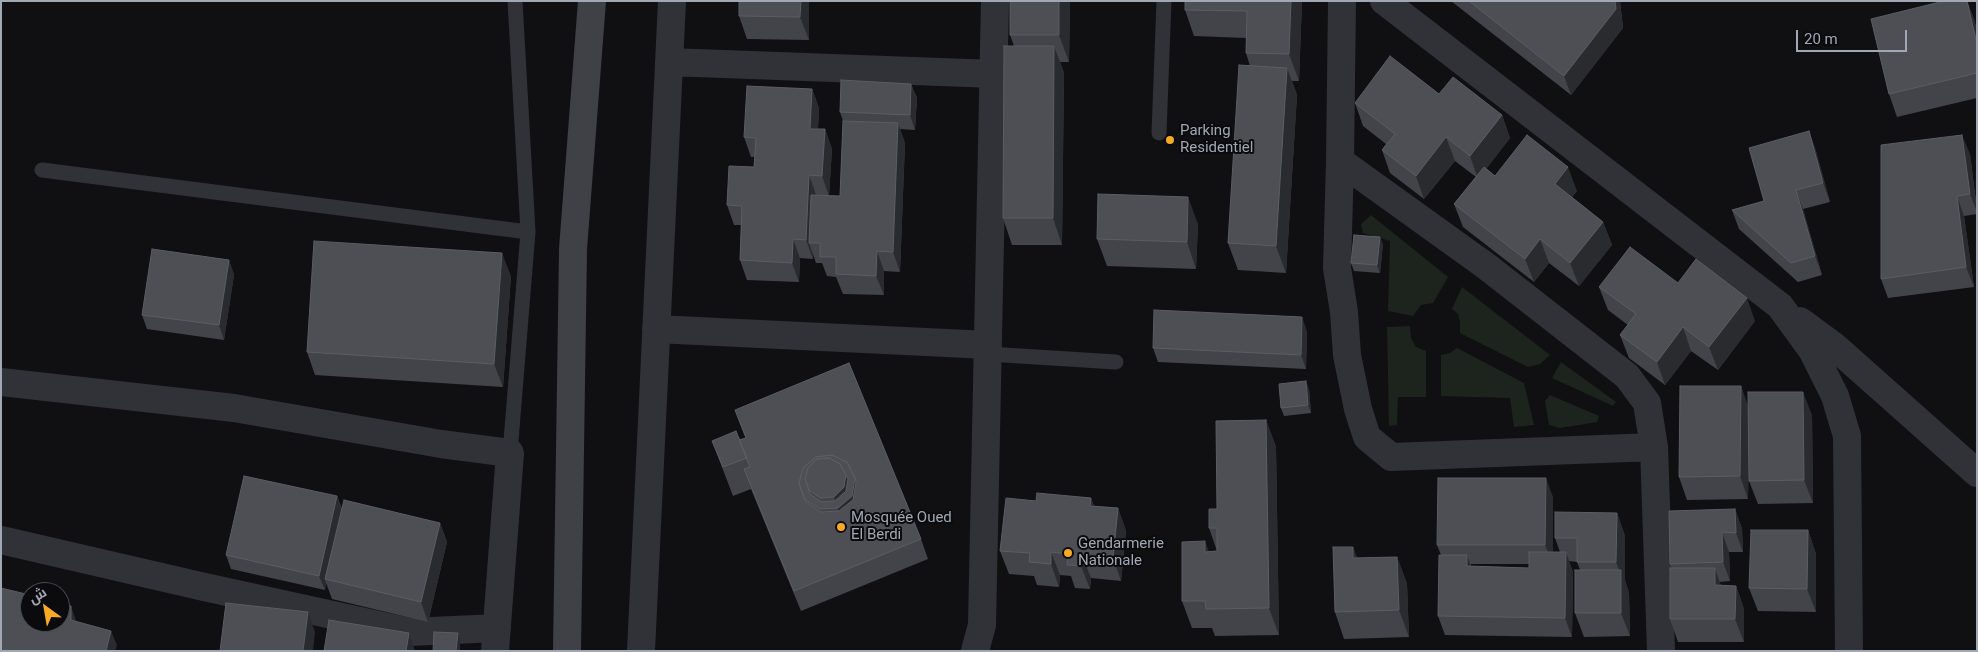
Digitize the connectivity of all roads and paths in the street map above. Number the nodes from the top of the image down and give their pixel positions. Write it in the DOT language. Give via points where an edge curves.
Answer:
graph roads {
  1 [pos="514,1"];
  2 [pos="592,1"];
  3 [pos="672,1"];
  4 [pos="995,1"];
  5 [pos="1164,1"];
  6 [pos="1342,1"];
  7 [pos="1384,1"];
  8 [pos="669,62"];
  9 [pos="995,74"];
  10 [pos="1159,133"];
  11 [pos="1340,162"];
  12 [pos="42,170"];
  13 [pos="528,232"];
  14 [pos="1780,306"];
  15 [pos="656,329"];
  16 [pos="988,349"];
  17 [pos="1116,362"];
  18 [pos="1,382"];
  19 [pos="1654,447"];
  20 [pos="510,453"];
  21 [pos="1977,473"];
  22 [pos="1,540"];
  23 [pos="496,639"];
  24 [pos="567,651"];
  25 [pos="641,651"];
  26 [pos="975,651"];
  27 [pos="1661,651"];
  28 [pos="1849,651"];
  1 -- 13 [label="lane"];
  2 -- 24 [label="main road" via="573,248"];
  3 -- 8 [label="street"];
  4 -- 9 [label="street"];
  5 -- 10 [label="lane"];
  6 -- 11 [label="street"];
  7 -- 14 [label="street"];
  8 -- 9 [label="street"];
  8 -- 15 [label="street"];
  9 -- 16 [label="street"];
  11 -- 19 [label="street" via="1486,266 1627,376 1647,403"];
  11 -- 19 [label="street" via="1337,268 1347,354 1358,409 1368,438 1391,457"];
  12 -- 13 [label="lane"];
  13 -- 20 [label="lane"];
  14 -- 21 [label="street" via="1834,346"];
  14 -- 28 [label="street" via="1812,350 1835,396 1847,436"];
  15 -- 16 [label="street"];
  15 -- 25 [label="street"];
  16 -- 17 [label="lane"];
  16 -- 26 [label="street" via="982,625"];
  18 -- 20 [label="street" via="234,408"];
  19 -- 27 [label="street"];
  20 -- 23 [label="street"];
  22 -- 23 [label="street" via="410,632"];
}
